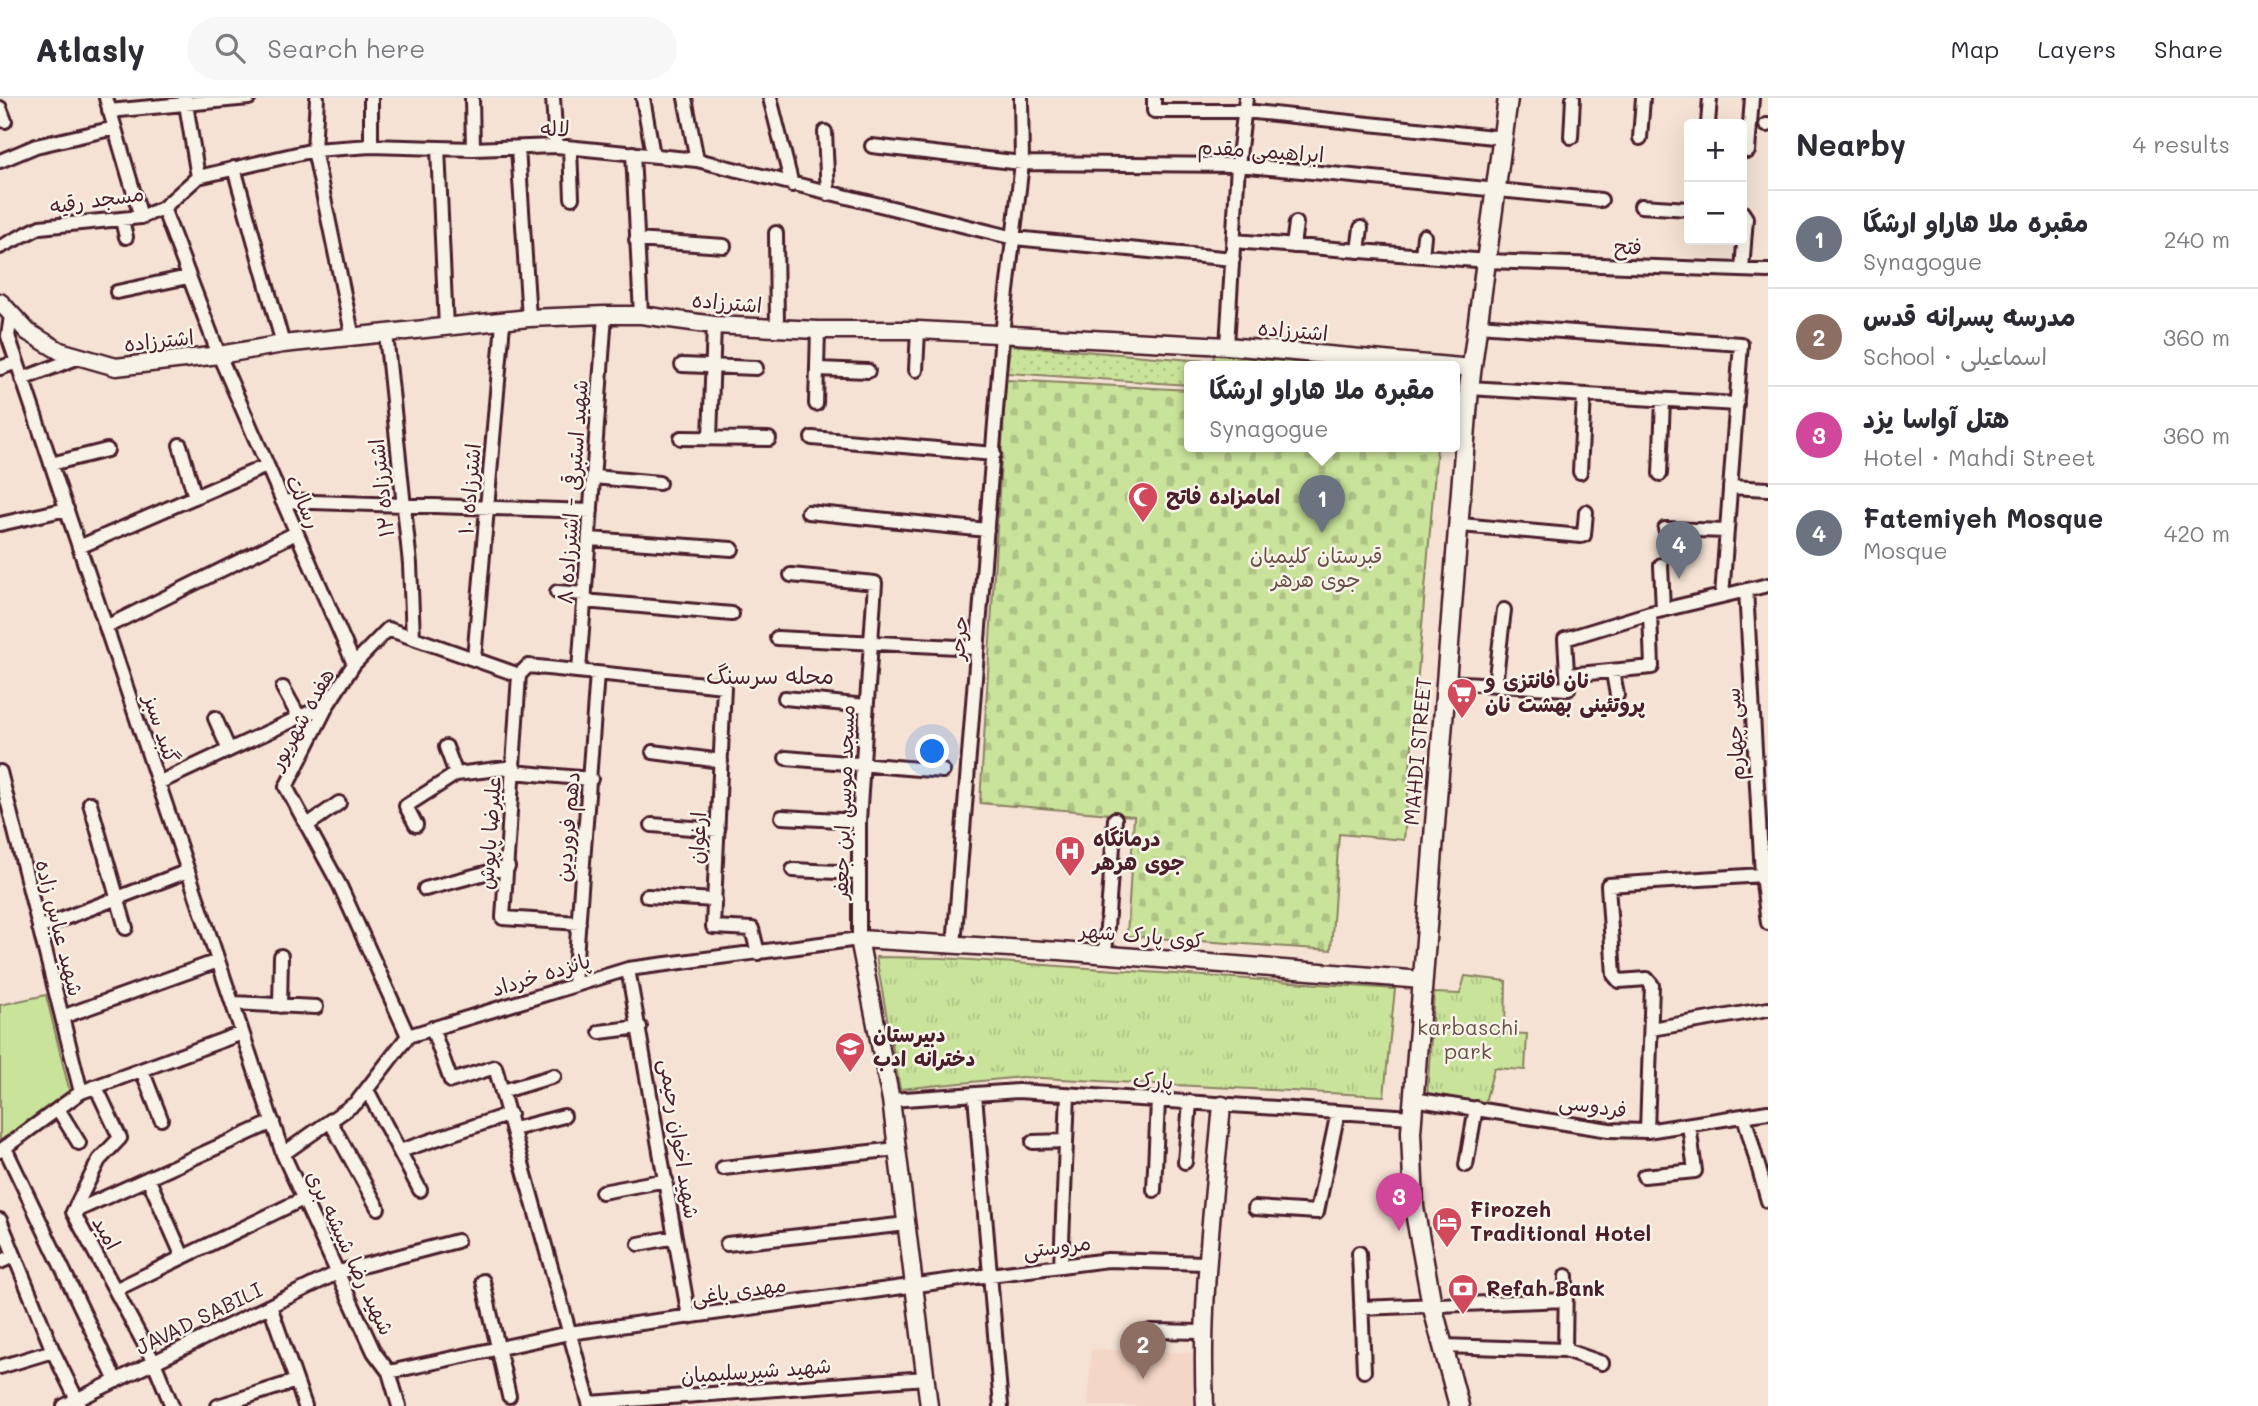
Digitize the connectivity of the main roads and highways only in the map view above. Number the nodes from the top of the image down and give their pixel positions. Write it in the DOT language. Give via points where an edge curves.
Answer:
graph roads {
  1 [pos="1508,98"];
  2 [pos="1459,1406"];
  1 -- 2 [label="main road, MAHDI STREET" via="1469,388 1413,1108 1414,1208 1432,1305"];
}
